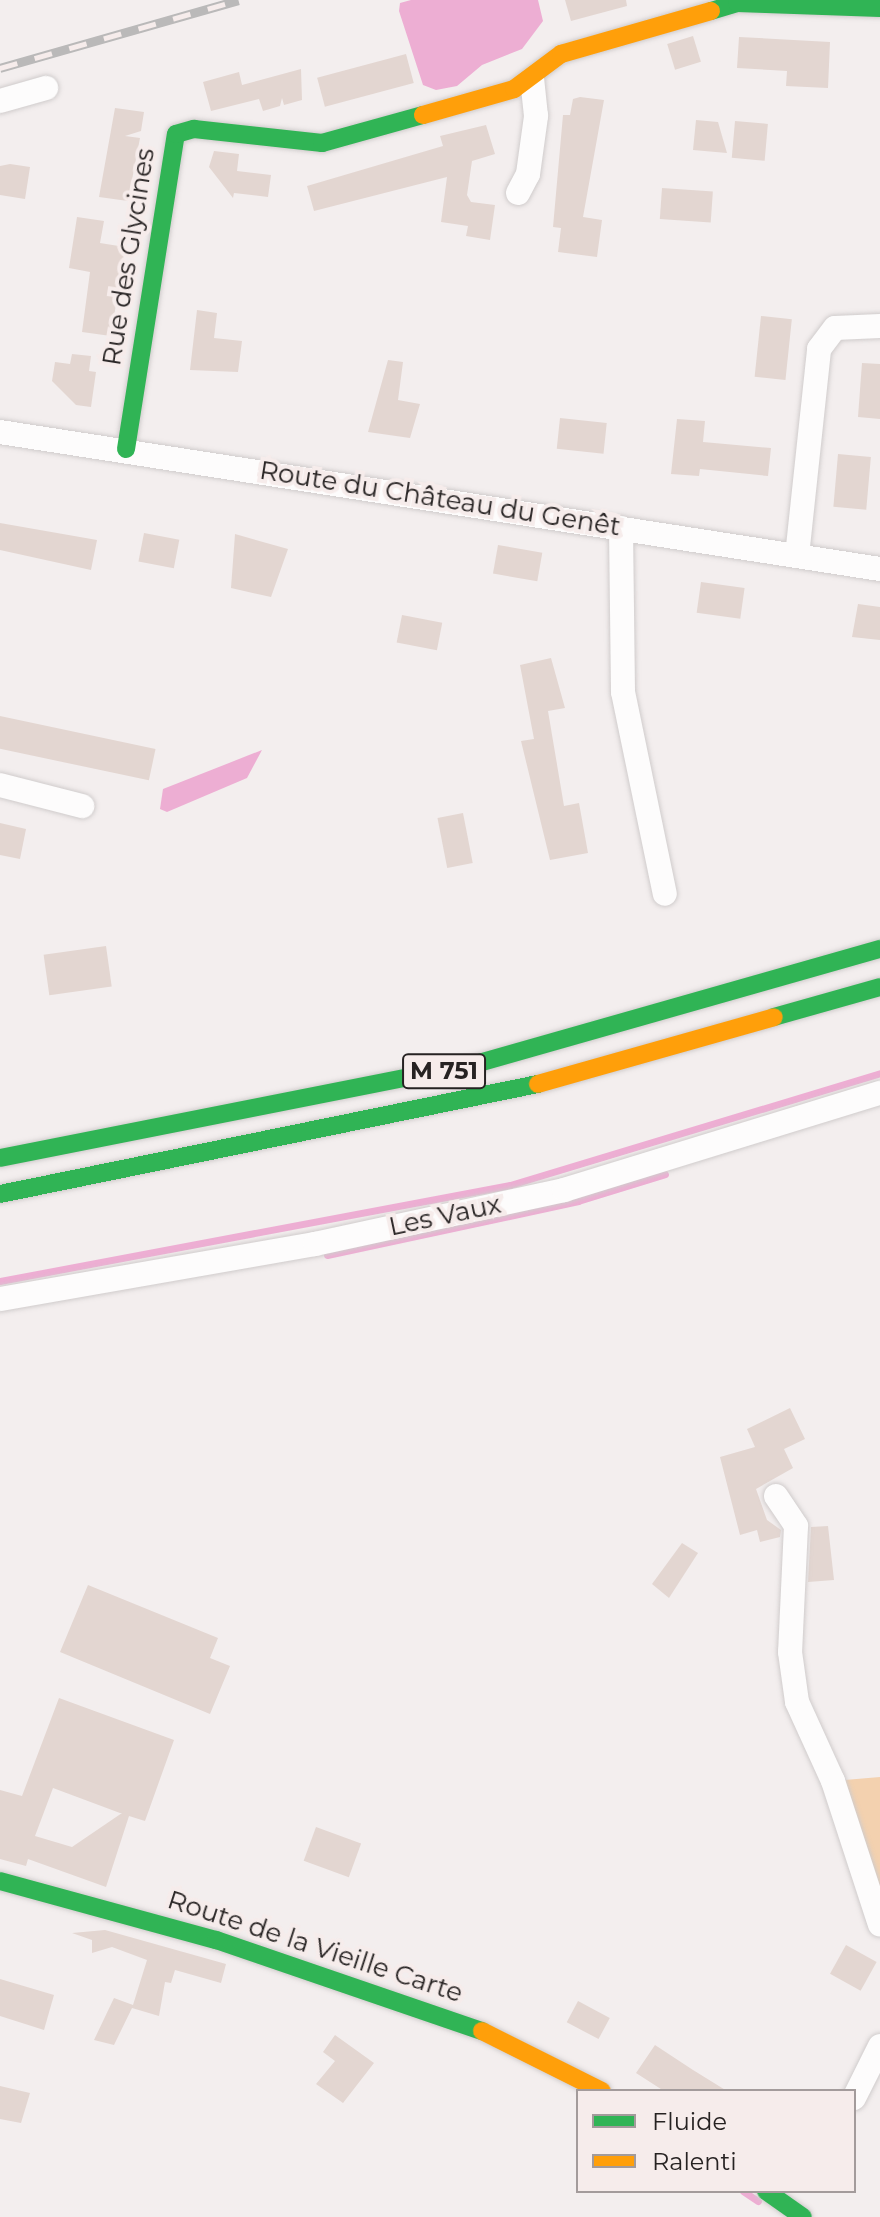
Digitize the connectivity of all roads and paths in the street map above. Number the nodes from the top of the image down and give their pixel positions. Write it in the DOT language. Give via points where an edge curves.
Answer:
graph roads {
  1 [pos="880,8"];
  2 [pos="532,80"];
  3 [pos="46,88"];
  4 [pos="0,101"];
  5 [pos="518,193"];
  6 [pos="880,326"];
  7 [pos="0,432"];
  8 [pos="126,449"];
  9 [pos="621,528"];
  10 [pos="797,556"];
  11 [pos="880,569"];
  12 [pos="0,785"];
  13 [pos="82,806"];
  14 [pos="665,894"];
  15 [pos="880,949"];
  16 [pos="880,987"];
  17 [pos="880,1093"];
  18 [pos="0,1158"];
  19 [pos="0,1194"];
  20 [pos="0,1299"];
  21 [pos="776,1496"];
  22 [pos="0,1881"];
  23 [pos="880,1925"];
  24 [pos="880,2046"];
  25 [pos="598,2089"];
  26 [pos="856,2094"];
  27 [pos="779,2194"];
  28 [pos="803,2217"];
  1 -- 2 [label="main road, Rue des Glycines" via="737,3 561,54"];
  2 -- 5 [label="street" via="536,116 528,174"];
  2 -- 8 [label="main road, Rue des Glycines" via="322,143 194,129 176,134"];
  3 -- 4 [label="street"];
  6 -- 10 [label="street" via="835,328 819,349"];
  7 -- 8 [label="street, Route du Château du Genêt"];
  8 -- 9 [label="street, Route du Château du Genêt"];
  9 -- 10 [label="street, Route du Château du Genêt"];
  9 -- 14 [label="street" via="623,692"];
  10 -- 11 [label="street, Route du Château du Genêt"];
  12 -- 13 [label="street"];
  15 -- 18 [label="main road, M 751" via="479,1063"];
  16 -- 19 [label="main road, M 751" via="487,1098"];
  17 -- 20 [label="street, Les Vaux" via="564,1190 301,1247"];
  21 -- 23 [label="street" via="796,1526 790,1652 797,1702 833,1781"];
  22 -- 25 [label="main road, Route de la Vieille Carte" via="216,1940 432,2011 532,2051"];
  24 -- 26 [label="street"];
  27 -- 28 [label="main road"];
}
